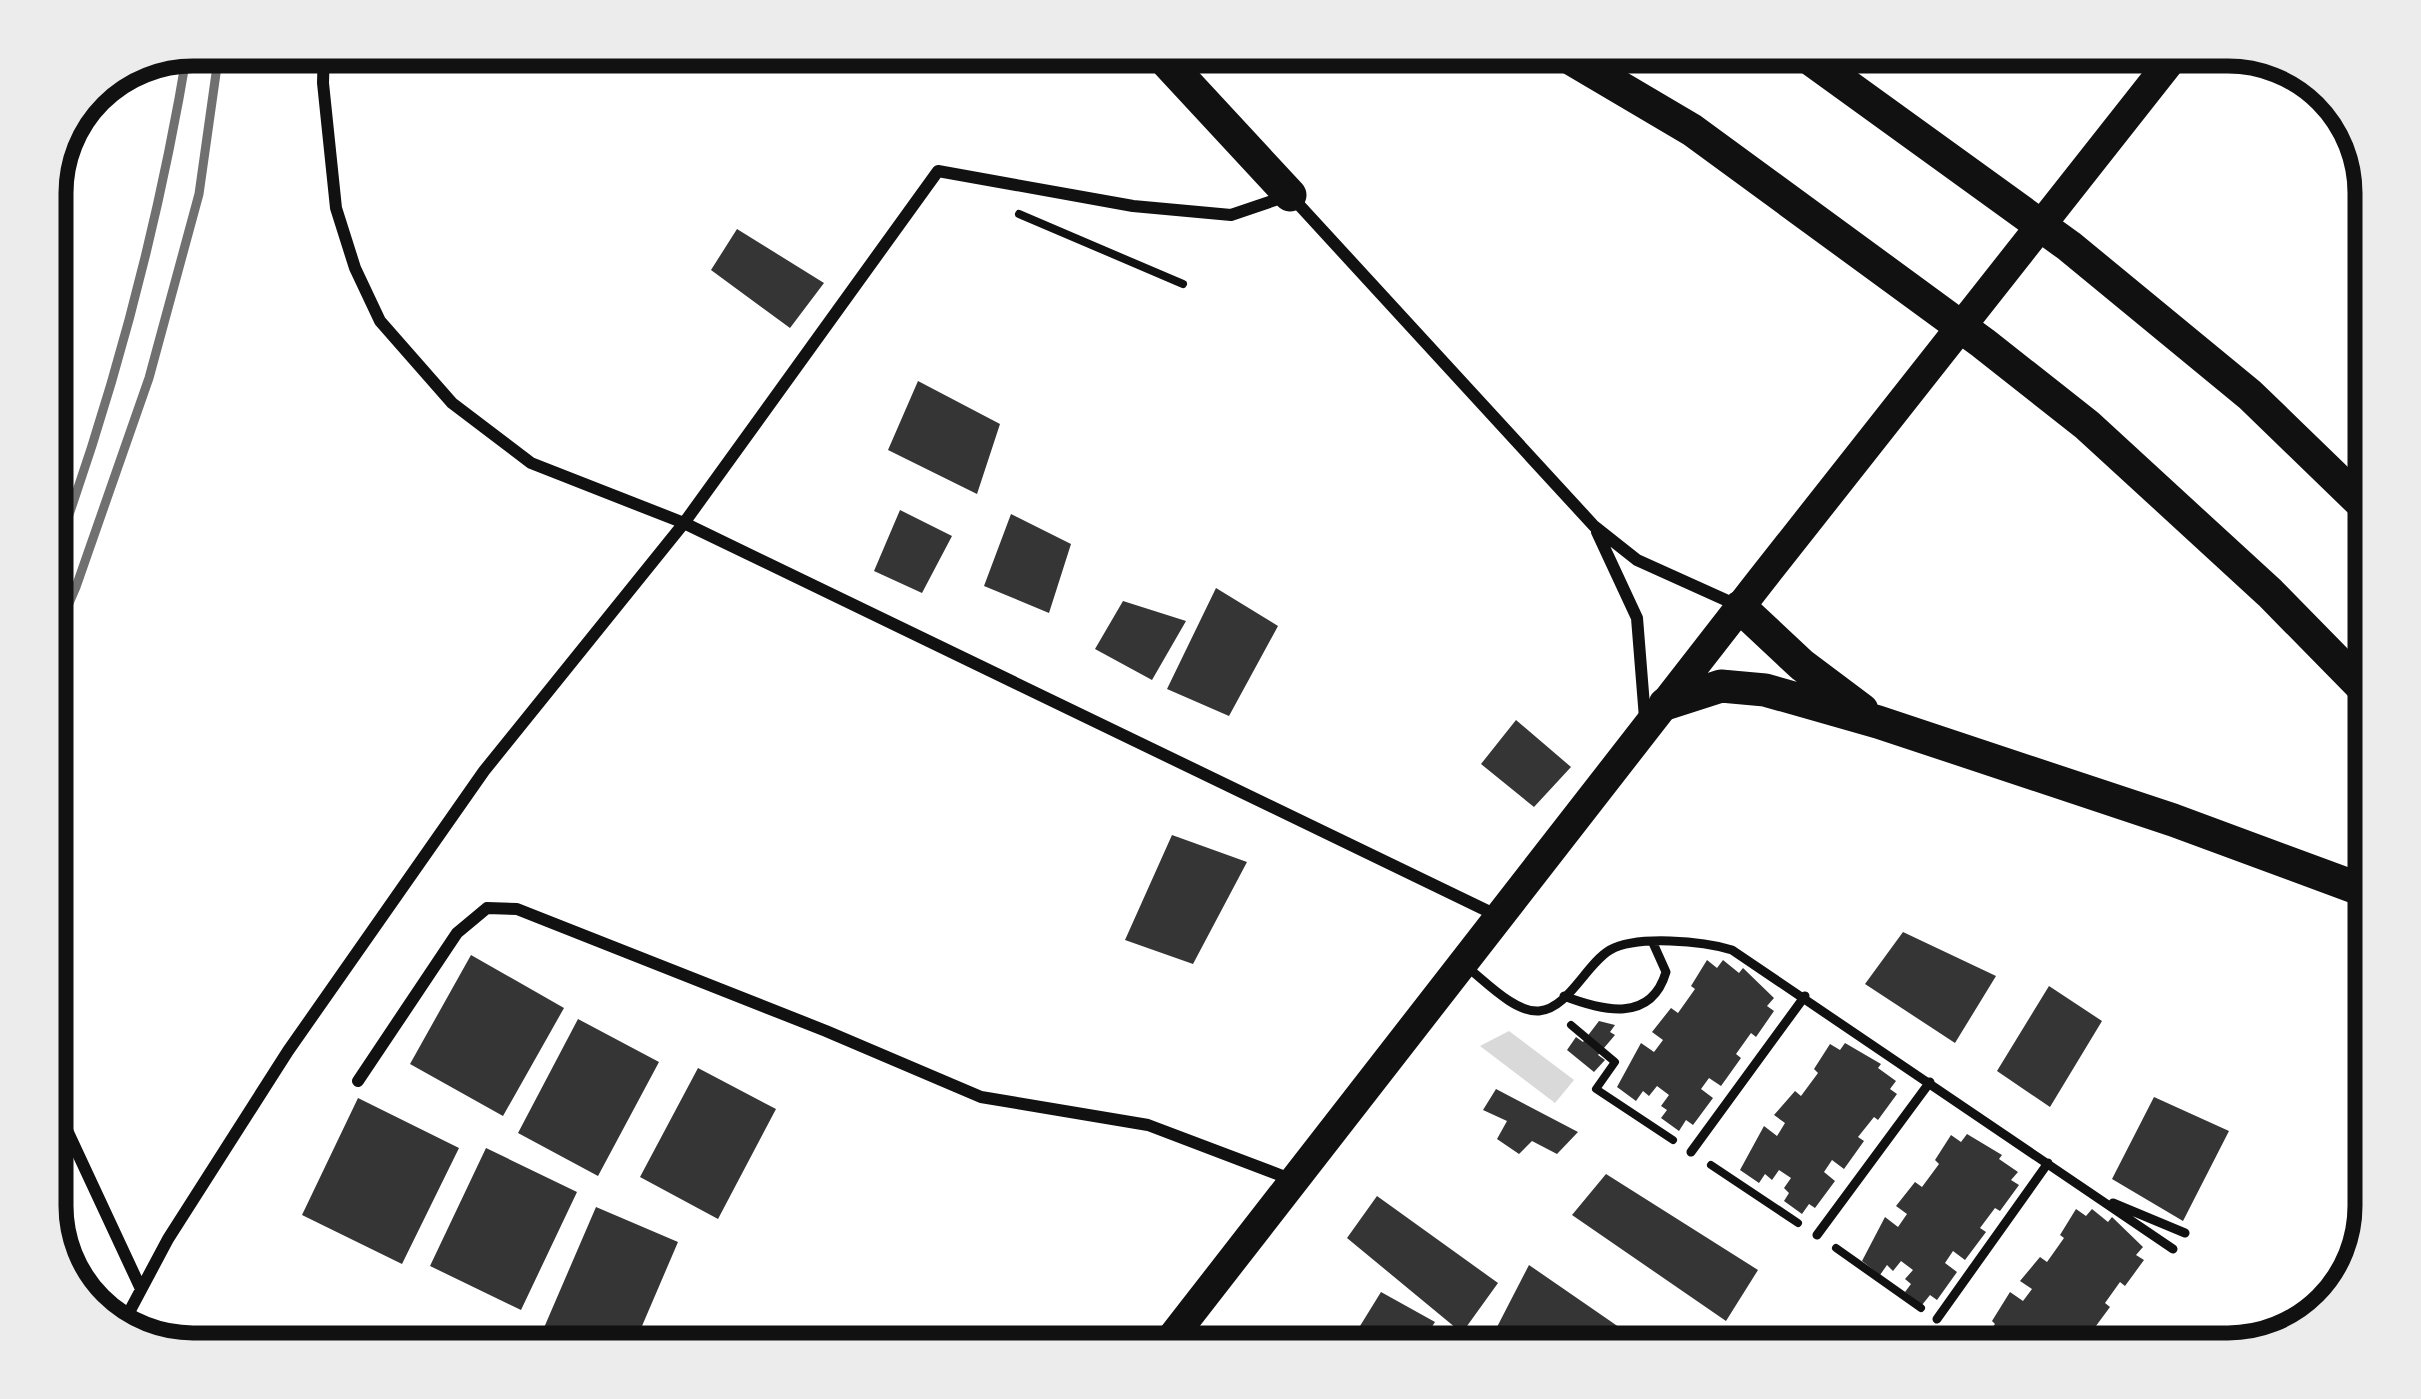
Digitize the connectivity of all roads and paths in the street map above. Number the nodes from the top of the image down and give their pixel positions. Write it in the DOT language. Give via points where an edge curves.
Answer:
graph roads {
  1 [pos="323,66"];
  2 [pos="1170,66"];
  3 [pos="1584,66"];
  4 [pos="1820,66"];
  5 [pos="2167,66"];
  6 [pos="1290,195"];
  7 [pos="1000,206"];
  8 [pos="1183,284"];
  9 [pos="2355,497"];
  10 [pos="684,523"];
  11 [pos="1594,526"];
  12 [pos="1740,607"];
  13 [pos="2355,680"];
  14 [pos="1655,717"];
  15 [pos="1878,722"];
  16 [pos="2355,887"];
  17 [pos="1499,917"];
  18 [pos="1653,943"];
  19 [pos="1462,964"];
  20 [pos="1564,996"];
  21 [pos="1805,996"];
  22 [pos="1551,1008"];
  23 [pos="358,1081"];
  24 [pos="1930,1082"];
  25 [pos="66,1128"];
  26 [pos="1691,1152"];
  27 [pos="2048,1163"];
  28 [pos="1294,1180"];
  29 [pos="2092,1193"];
  30 [pos="2186,1233"];
  31 [pos="1817,1234"];
  32 [pos="2174,1249"];
  33 [pos="141,1289"];
  34 [pos="127,1315"];
  35 [pos="1937,1319"];
  36 [pos="1176,1333"];
  37 [pos="1957,1333"];
  1 -- 10 [label="street" via="336,208 380,321 452,403 531,463"];
  2 -- 6 [label="highway"];
  3 -- 13 [label="highway" via="1692,130 1983,343 2104,440"];
  4 -- 9 [label="highway" via="2069,246 2249,394"];
  5 -- 12 [label="main road"];
  6 -- 10 [label="street" via="1232,215 938,171"];
  6 -- 11 [label="street"];
  7 -- 8 [label="path"];
  10 -- 17 [label="street"];
  10 -- 33 [label="street" via="484,771 288,1051"];
  11 -- 12 [label="street" via="1637,560"];
  11 -- 14 [label="street" via="1637,618"];
  12 -- 14 [label="main road"];
  12 -- 15 [label="highway"];
  14 -- 15 [label="highway" via="1721,686"];
  14 -- 17 [label="main road"];
  15 -- 16 [label="highway"];
  17 -- 19 [label="main road"];
  18 -- 20 [label="lane" via="1613,948"];
  18 -- 20 [label="lane" via="1666,972 1647,1003 1616,1010"];
  18 -- 21 [label="lane" via="1732,950"];
  19 -- 22 [label="lane" via="1521,1006"];
  19 -- 28 [label="main road"];
  20 -- 22 [label="lane"];
  21 -- 24 [label="lane"];
  21 -- 26 [label="lane"];
  22 -- 26 [label="path" via="1615,1062 1596,1089"];
  23 -- 28 [label="street" via="457,933 488,908 517,909 981,1097 1148,1125"];
  24 -- 27 [label="lane"];
  24 -- 31 [label="lane"];
  25 -- 33 [label="street"];
  26 -- 31 [label="path"];
  27 -- 29 [label="lane"];
  27 -- 35 [label="lane"];
  28 -- 36 [label="main road"];
  29 -- 30 [label="lane"];
  29 -- 32 [label="lane"];
  31 -- 35 [label="path"];
  33 -- 34 [label="street"];
  35 -- 37 [label="path"];
}
